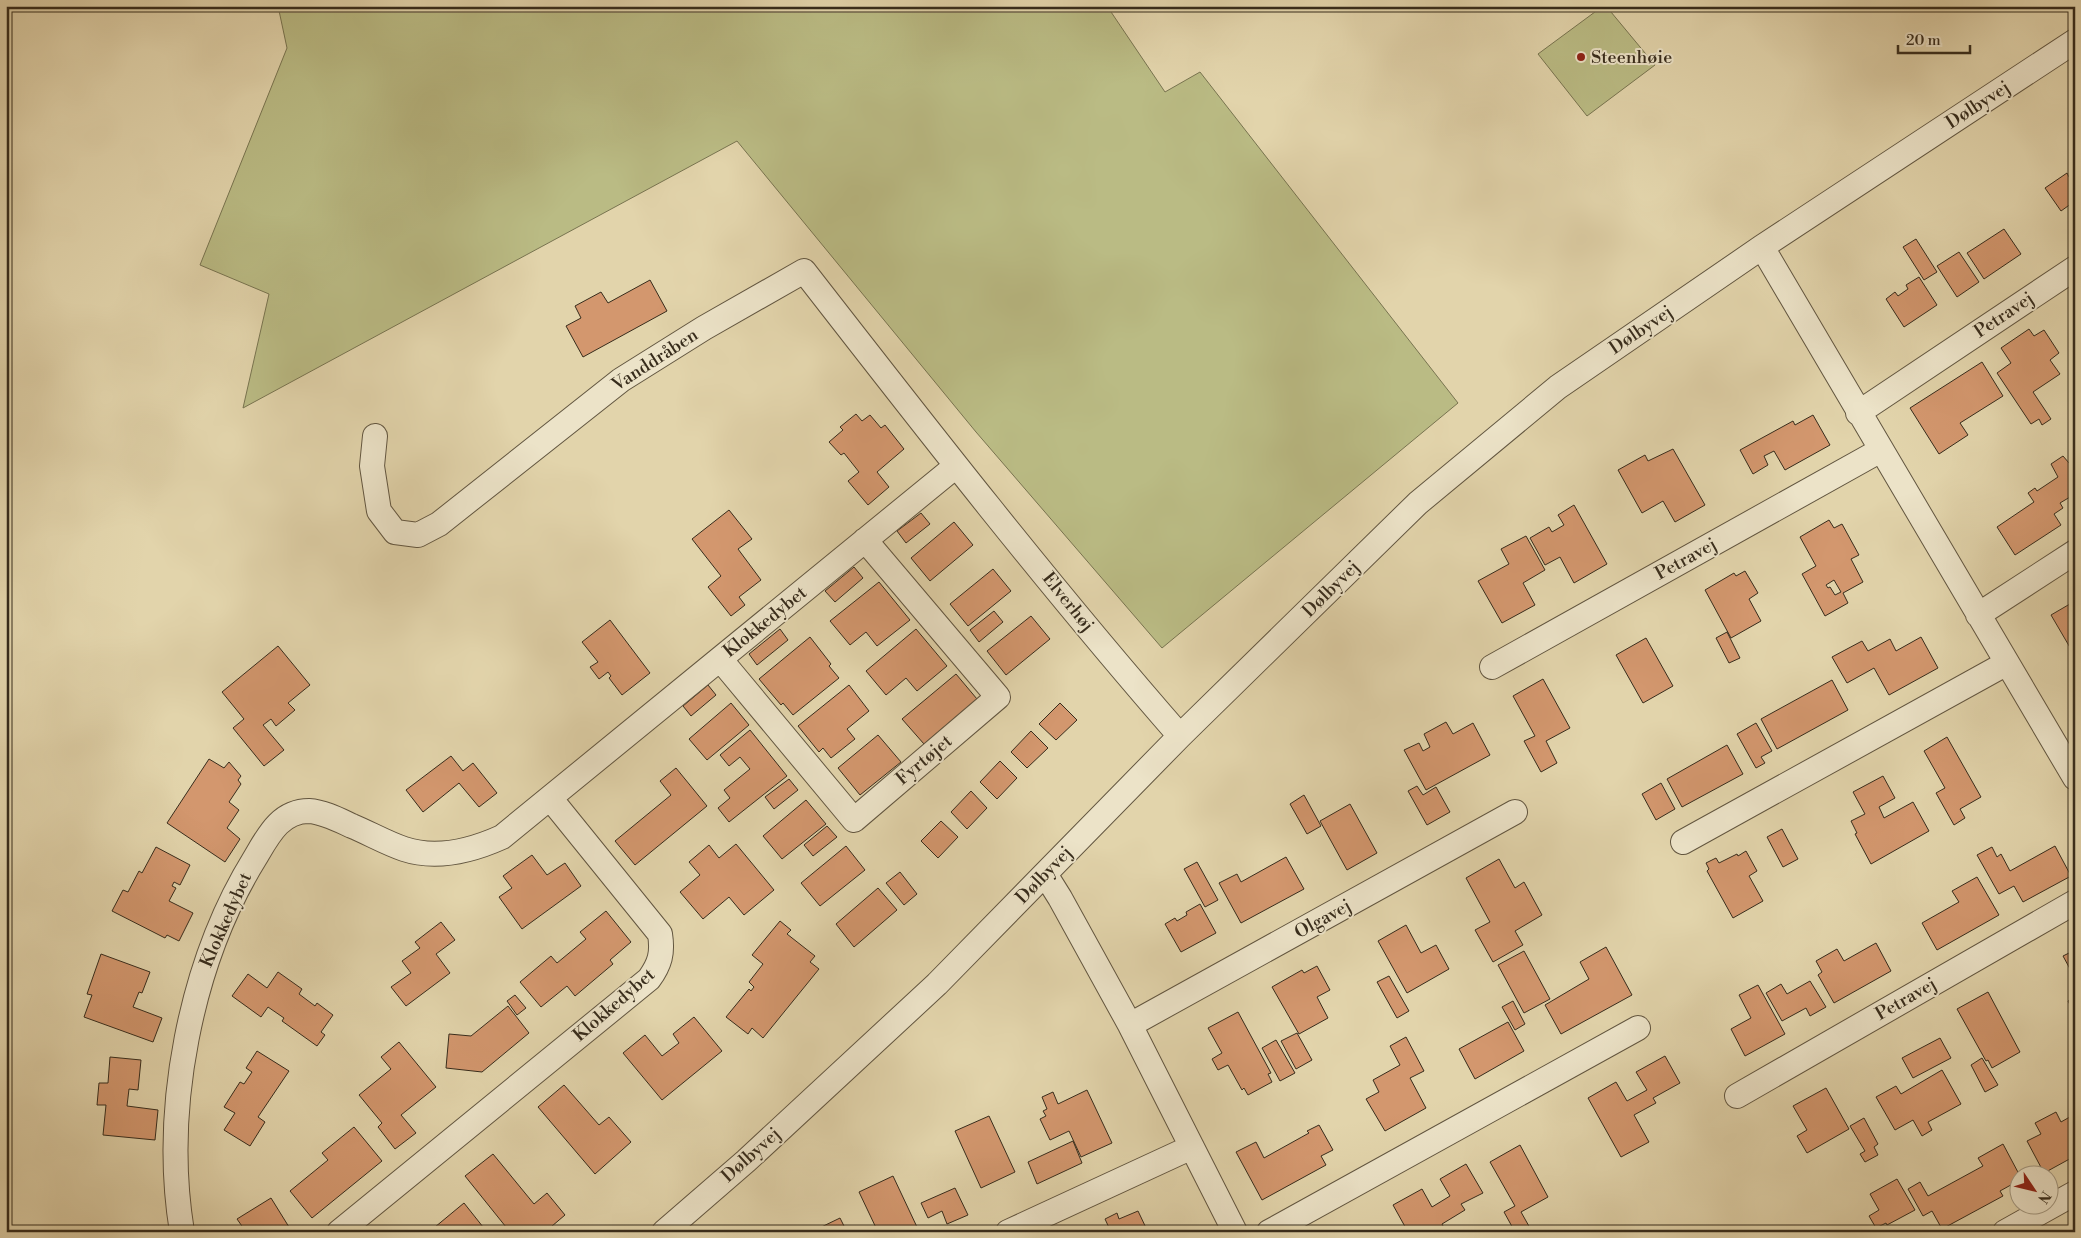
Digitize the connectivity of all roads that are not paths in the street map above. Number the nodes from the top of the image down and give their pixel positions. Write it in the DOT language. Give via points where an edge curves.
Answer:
graph roads {
  1 [pos="2075,41"];
  2 [pos="1762,248"];
  3 [pos="2075,268"];
  4 [pos="1858,413"];
  5 [pos="375,436"];
  6 [pos="1881,450"];
  7 [pos="956,466"];
  8 [pos="865,540"];
  9 [pos="2075,552"];
  10 [pos="1978,615"];
  11 [pos="720,659"];
  12 [pos="2006,663"];
  13 [pos="1492,667"];
  14 [pos="1180,736"];
  15 [pos="2075,778"];
  16 [pos="550,798"];
  17 [pos="1515,812"];
  18 [pos="1683,842"];
  19 [pos="1045,874"];
  20 [pos="2075,902"];
  21 [pos="1130,1026"];
  22 [pos="1638,1028"];
  23 [pos="1737,1096"];
  24 [pos="1192,1147"];
  25 [pos="2075,1193"];
  26 [pos="182,1232"];
  27 [pos="339,1232"];
  28 [pos="664,1232"];
  29 [pos="1008,1232"];
  30 [pos="1235,1232"];
  31 [pos="1269,1232"];
  32 [pos="2005,1232"];
  1 -- 2 [label="street, Dølbyvej"];
  2 -- 4 [label="street"];
  2 -- 14 [label="street, Dølbyvej" via="1558,387 1418,503"];
  3 -- 4 [label="street, Petravej"];
  4 -- 6 [label="street"];
  5 -- 7 [label="street, Vanddråben" via="372,466 379,511 395,532 418,535 439,524 621,380 804,271"];
  6 -- 10 [label="street"];
  6 -- 13 [label="street, Petravej"];
  7 -- 8 [label="street, Klokkedybet"];
  7 -- 14 [label="street, Elverhøj"];
  8 -- 11 [label="street, Klokkedybet"];
  8 -- 11 [label="street, Fyrtøjet" via="998,697 854,820"];
  9 -- 10 [label="street"];
  10 -- 12 [label="street"];
  11 -- 16 [label="street, Klokkedybet"];
  12 -- 15 [label="street"];
  12 -- 18 [label="street"];
  14 -- 19 [label="street, Dølbyvej"];
  16 -- 26 [label="street, Klokkedybet" via="502,837 479,848 454,853 429,854 404,849 309,811 291,815 276,825 236,888 204,970 184,1050 177,1121 176,1197"];
  16 -- 27 [label="street, Klokkedybet" via="660,934 659,966 649,979"];
  17 -- 21 [label="street, Olgavej"];
  19 -- 21 [label="street"];
  19 -- 28 [label="street, Dølbyvej" via="937,984 746,1161"];
  20 -- 23 [label="street, Petravej"];
  21 -- 24 [label="street"];
  22 -- 31 [label="street"];
  24 -- 29 [label="street"];
  24 -- 30 [label="street"];
  25 -- 32 [label="street"];
}
